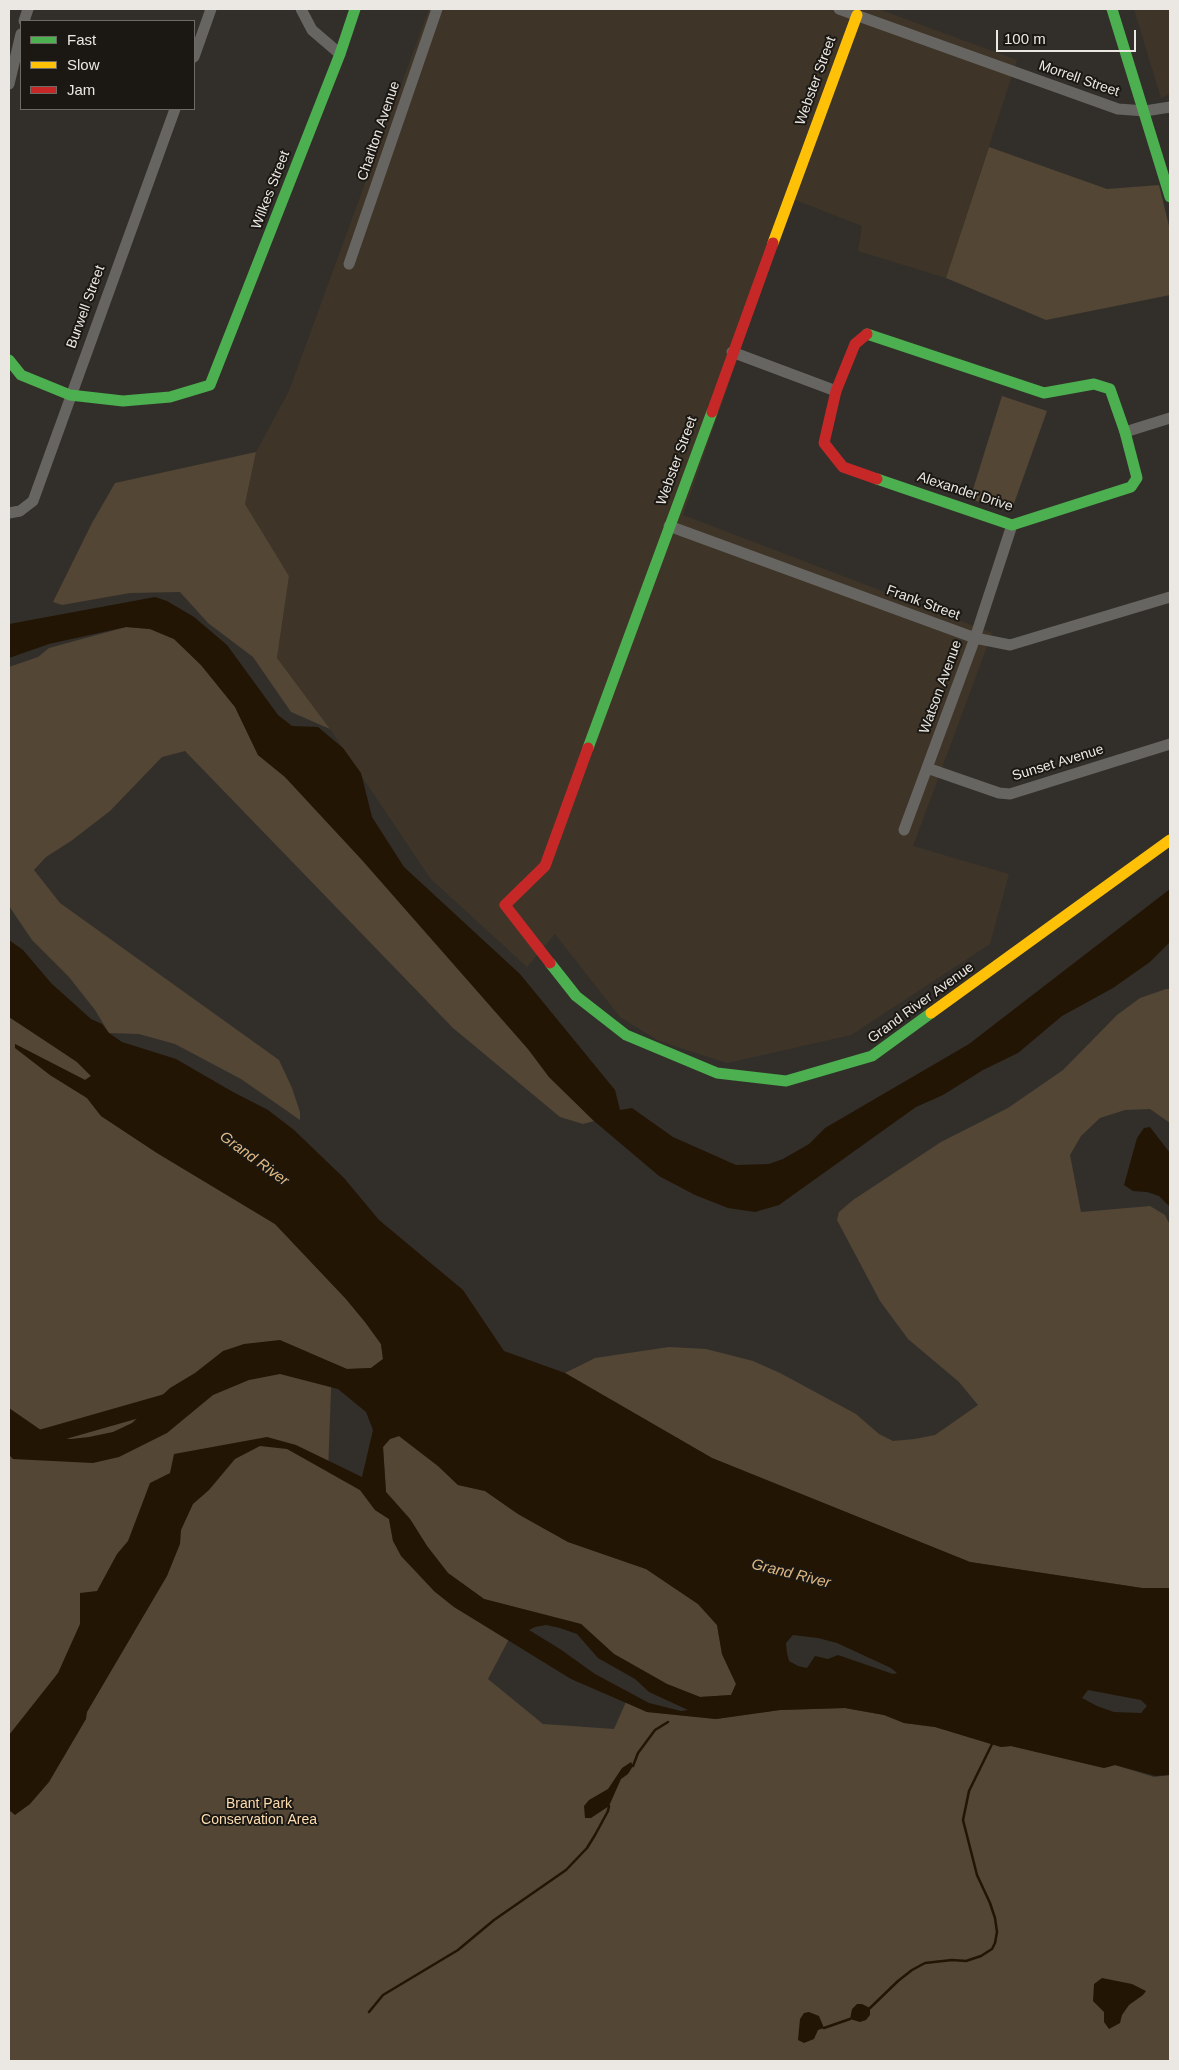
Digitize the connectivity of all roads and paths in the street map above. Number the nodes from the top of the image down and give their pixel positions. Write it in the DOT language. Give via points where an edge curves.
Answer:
graph roads {
  1 [pos="211,9"];
  2 [pos="301,9"];
  3 [pos="355,9"];
  4 [pos="437,9"];
  5 [pos="839,9"];
  6 [pos="1112,9"];
  7 [pos="857,15"];
  8 [pos="20,38"];
  9 [pos="195,54"];
  10 [pos="340,54"];
  11 [pos="9,84"];
  12 [pos="1170,107"];
  13 [pos="175,110"];
  14 [pos="1145,110"];
  15 [pos="1170,197"];
  16 [pos="349,264"];
  17 [pos="732,352"];
  18 [pos="9,360"];
  19 [pos="836,391"];
  20 [pos="70,395"];
  21 [pos="1170,418"];
  22 [pos="1125,432"];
  23 [pos="15,512"];
  24 [pos="1012,525"];
  25 [pos="669,526"];
  26 [pos="1170,597"];
  27 [pos="975,638"];
  28 [pos="1170,744"];
  29 [pos="927,768"];
  30 [pos="904,830"];
  31 [pos="1170,840"];
  32 [pos="505,905"];
  1 -- 9 [label="street"];
  2 -- 10 [label="street" via="312,30"];
  3 -- 10 [label="street, Wilkes Street"];
  4 -- 16 [label="street, Charlton Avenue"];
  5 -- 7 [label="street, Morrell Street"];
  6 -- 14 [label="street"];
  7 -- 14 [label="street, Morrell Street" via="1118,109"];
  7 -- 17 [label="street, Webster Street"];
  8 -- 11 [label="street"];
  10 -- 20 [label="street, Wilkes Street" via="213,381 187,392 146,399 123,401"];
  12 -- 14 [label="street, Morrell Street"];
  13 -- 20 [label="street, Burwell Street"];
  14 -- 15 [label="street"];
  17 -- 19 [label="street"];
  17 -- 25 [label="street, Webster Street"];
  18 -- 20 [label="street" via="21,375"];
  19 -- 22 [label="street, Alexander Drive" via="855,344 867,334 1044,393 1094,384 1110,389"];
  19 -- 24 [label="street, Alexander Drive" via="824,443 842,467"];
  20 -- 23 [label="street, Burwell Street" via="33,501"];
  21 -- 22 [label="street"];
  22 -- 24 [label="street, Alexander Drive" via="1137,478 1131,487"];
  24 -- 27 [label="street, Watson Avenue"];
  25 -- 27 [label="street, Frank Street"];
  25 -- 32 [label="street, Webster Street" via="545,866"];
  26 -- 27 [label="street, Frank Street" via="1010,645"];
  27 -- 29 [label="street, Watson Avenue"];
  28 -- 29 [label="street, Sunset Avenue" via="1010,794"];
  29 -- 30 [label="street, Watson Avenue"];
  31 -- 32 [label="street, Grand River Avenue" via="872,1056 786,1081 716,1073 626,1035 576,996"];
}
